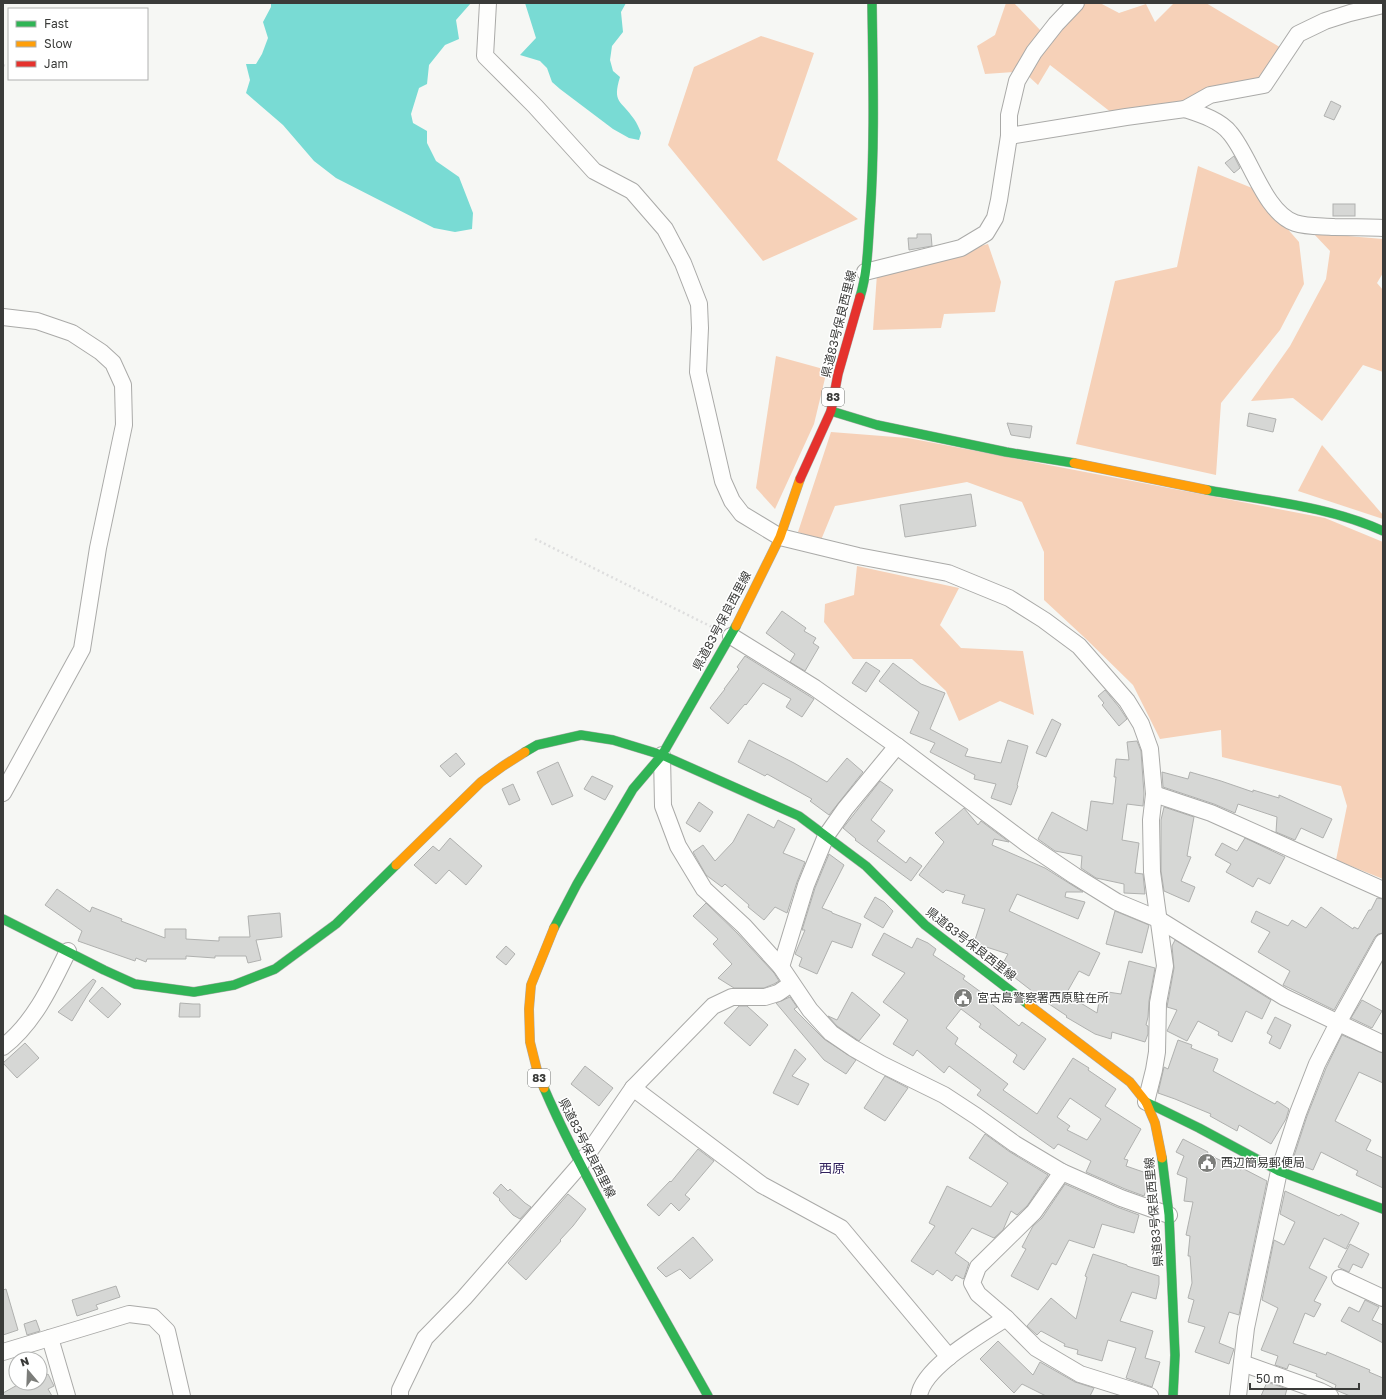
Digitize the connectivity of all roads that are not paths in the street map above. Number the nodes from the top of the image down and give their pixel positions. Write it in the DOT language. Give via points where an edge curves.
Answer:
graph roads {
  1 [pos="488,3"];
  2 [pos="872,3"];
  3 [pos="1076,3"];
  4 [pos="1383,5"];
  5 [pos="1185,109"];
  6 [pos="1009,136"];
  7 [pos="1383,228"];
  8 [pos="865,272"];
  9 [pos="3,317"];
  10 [pos="831,410"];
  11 [pos="1383,531"];
  12 [pos="780,537"];
  13 [pos="731,636"];
  14 [pos="897,746"];
  15 [pos="662,755"];
  16 [pos="3,793"];
  17 [pos="1154,794"];
  18 [pos="826,836"];
  19 [pos="1383,890"];
  20 [pos="1158,918"];
  21 [pos="3,919"];
  22 [pos="1383,942"];
  23 [pos="68,951"];
  24 [pos="781,967"];
  25 [pos="791,984"];
  26 [pos="1338,1023"];
  27 [pos="1383,1044"];
  28 [pos="3,1047"];
  29 [pos="633,1088"];
  30 [pos="1146,1102"];
  31 [pos="580,1165"];
  32 [pos="1279,1171"];
  33 [pos="1062,1172"];
  34 [pos="1383,1209"];
  35 [pos="1169,1215"];
  36 [pos="1340,1278"];
  37 [pos="1383,1298"];
  38 [pos="1006,1318"];
  39 [pos="50,1338"];
  40 [pos="3,1352"];
  41 [pos="949,1357"];
  42 [pos="1242,1363"];
  43 [pos="67,1396"];
  44 [pos="182,1396"];
  45 [pos="400,1396"];
  46 [pos="708,1396"];
  47 [pos="919,1396"];
  48 [pos="1150,1396"];
  49 [pos="1173,1396"];
  50 [pos="1238,1396"];
  51 [pos="1330,1396"];
  1 -- 12 [label="street" via="485,56 594,171 632,191 665,229 683,263 699,304 698,372 723,481 732,501 742,514"];
  2 -- 8 [label="main road, 県道83号保良西里線 / 83" via="873,169"];
  3 -- 6 [label="street" via="1034,52 1017,82 1009,115"];
  4 -- 5 [label="street" via="1350,12 1298,34 1264,85 1210,94"];
  5 -- 6 [label="street"];
  5 -- 7 [label="street" via="1208,116 1230,132 1278,213 1294,223"];
  6 -- 8 [label="street" via="997,212 986,233 961,248"];
  8 -- 10 [label="main road, 県道83号保良西里線 / 83"];
  9 -- 16 [label="street" via="37,321 72,333 101,352 113,363 123,385 124,425 98,548 82,649"];
  10 -- 11 [label="main road" via="877,425 999,450 1325,511"];
  10 -- 12 [label="main road, 県道83号保良西里線 / 83" via="797,486"];
  12 -- 13 [label="main road, 県道83号保良西里線 / 83"];
  12 -- 17 [label="street" via="858,556 948,573 1009,598 1044,620 1079,646 1127,701 1141,724 1150,749"];
  13 -- 14 [label="street" via="815,688"];
  13 -- 15 [label="main road, 県道83号保良西里線 / 83"];
  14 -- 18 [label="street" via="845,808"];
  14 -- 20 [label="street" via="1026,843 1075,876 1117,902"];
  15 -- 18 [label="main road, 県道83号保良西里線" via="799,816"];
  15 -- 23 [label="main road" via="613,740 582,736 537,745 481,782 336,924 275,969 234,985 194,992 135,984"];
  15 -- 24 [label="street" via="663,806 678,846 704,889 744,926"];
  15 -- 31 [label="main road, 県道83号保良西里線 / 83" via="634,789 577,884 554,928 531,985 530,1042 538,1074"];
  17 -- 19 [label="street" via="1211,813"];
  17 -- 20 [label="street" via="1151,820 1152,872"];
  18 -- 24 [label="street" via="806,885"];
  18 -- 30 [label="main road, 県道83号保良西里線" via="866,866 925,925 1130,1082"];
  20 -- 26 [label="street" via="1284,997"];
  20 -- 30 [label="street" via="1165,966 1158,1003 1157,1052"];
  21 -- 23 [label="main road"];
  22 -- 26 [label="street"];
  23 -- 28 [label="street" via="32,1017"];
  24 -- 25 [label="street"];
  25 -- 29 [label="street" via="778,993 765,997 732,997 713,1006"];
  25 -- 33 [label="street" via="810,1010 837,1037 874,1060 944,1095 1015,1144"];
  26 -- 27 [label="street"];
  26 -- 32 [label="street" via="1317,1064"];
  29 -- 31 [label="street"];
  29 -- 41 [label="street" via="762,1185 841,1228"];
  30 -- 32 [label="main road"];
  30 -- 35 [label="main road, 県道83号保良西里線" via="1155,1123 1164,1168"];
  31 -- 45 [label="street" via="464,1298 425,1338 400,1390"];
  31 -- 46 [label="main road, 県道83号保良西里線 / 83"];
  32 -- 34 [label="main road"];
  32 -- 42 [label="street" via="1246,1328"];
  33 -- 35 [label="street" via="1121,1198"];
  33 -- 38 [label="street" via="1034,1212 978,1267 972,1282 978,1294"];
  35 -- 49 [label="main road, 県道83号保良西里線" via="1175,1355"];
  36 -- 37 [label="street"];
  38 -- 41 [label="street"];
  38 -- 48 [label="street" via="1036,1348 1080,1374"];
  39 -- 40 [label="street"];
  39 -- 43 [label="street"];
  39 -- 44 [label="street" via="129,1314 153,1317 166,1331"];
  41 -- 47 [label="street" via="928,1376"];
  42 -- 50 [label="street"];
  42 -- 51 [label="street"];
}
